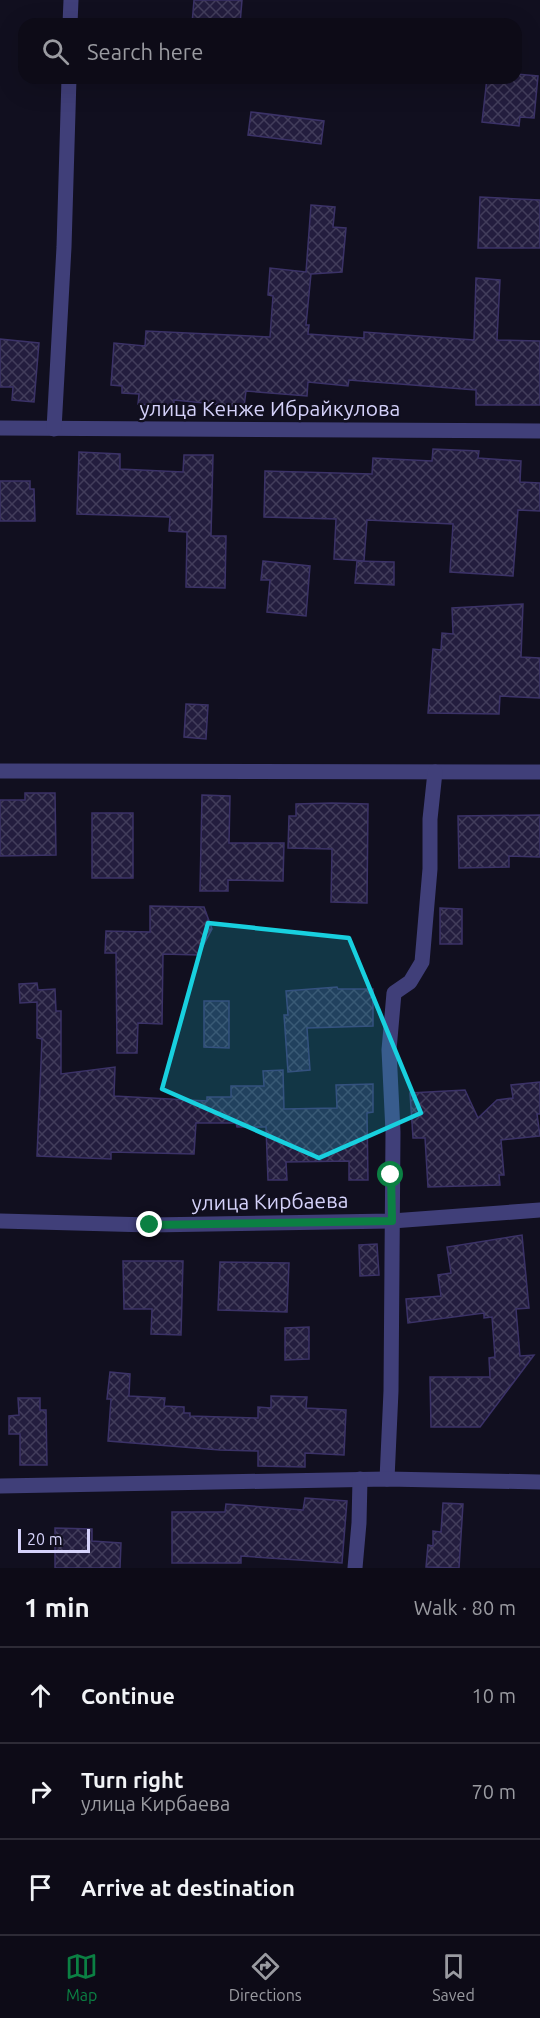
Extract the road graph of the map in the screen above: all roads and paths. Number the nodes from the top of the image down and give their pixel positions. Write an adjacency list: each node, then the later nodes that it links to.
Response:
1 (71, 0): 2 (street)
2 (70, 18)
3 (69, 84): 5 (street)
4 (0, 428): 5 (street, улица Кенже Ибрайкулова)
5 (54, 429): 6 (street, улица Кенже Ибрайкулова)
6 (540, 431)
7 (0, 771): 8 (street)
8 (435, 772): 9 (street); 12 (street)
9 (540, 772)
10 (540, 1210): 12 (street, улица Кирбаева)
11 (0, 1221): 12 (street, улица Кирбаева)
12 (392, 1221): 14 (street)
13 (360, 1479): 14 (street); 16 (street); 17 (street)
14 (387, 1479): 15 (street)
15 (540, 1482)
16 (0, 1486)
17 (355, 1568)

